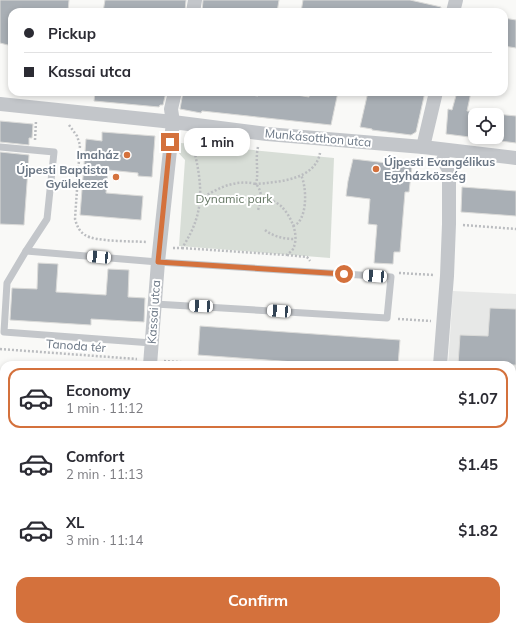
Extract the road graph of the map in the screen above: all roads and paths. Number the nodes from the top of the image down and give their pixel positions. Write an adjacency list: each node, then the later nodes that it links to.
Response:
1 (174, 96): 5 (street, Kassai utca)
2 (435, 96): 10 (street)
3 (0, 104): 5 (street, Munkásotthon utca)
4 (36, 120): 11 (path)
5 (173, 122): 10 (street, Munkásotthon utca); 25 (street, Kassai utca)
6 (68, 123): 25 (path)
7 (192, 141): 18 (path)
8 (0, 147): 11 (lane)
9 (258, 147): 16 (path)
10 (424, 147): 13 (street, Munkásotthon utca)
11 (34, 150): 27 (lane)
12 (320, 153): 15 (path)
13 (516, 158)
14 (443, 160): 20 (street)
15 (301, 175): 16 (path); 21 (path)
16 (256, 184): 17 (path); 18 (path)
17 (261, 196): 19 (path); 21 (path)
18 (200, 199): 26 (path)
19 (258, 210)
20 (449, 224): 22 (path); 31 (street)
21 (293, 226): 24 (path)
22 (516, 229)
23 (265, 230): 24 (path)
24 (295, 239): 26 (path)
25 (159, 246): 26 (path); 28 (street, Kassai utca)
26 (182, 248)
27 (26, 251): 28 (lane); 32 (lane)
28 (158, 262): 29 (street, Kassai utca); 30 (lane)
29 (155, 304): 30 (lane); 32 (street, Kassai utca)
30 (387, 318): 31 (path)
31 (443, 321): 36 (street)
32 (152, 343): 35 (street, Kassai utca)
33 (0, 349): 34 (path, Tanoda tér)
34 (129, 361)
35 (151, 361)
36 (440, 361)

